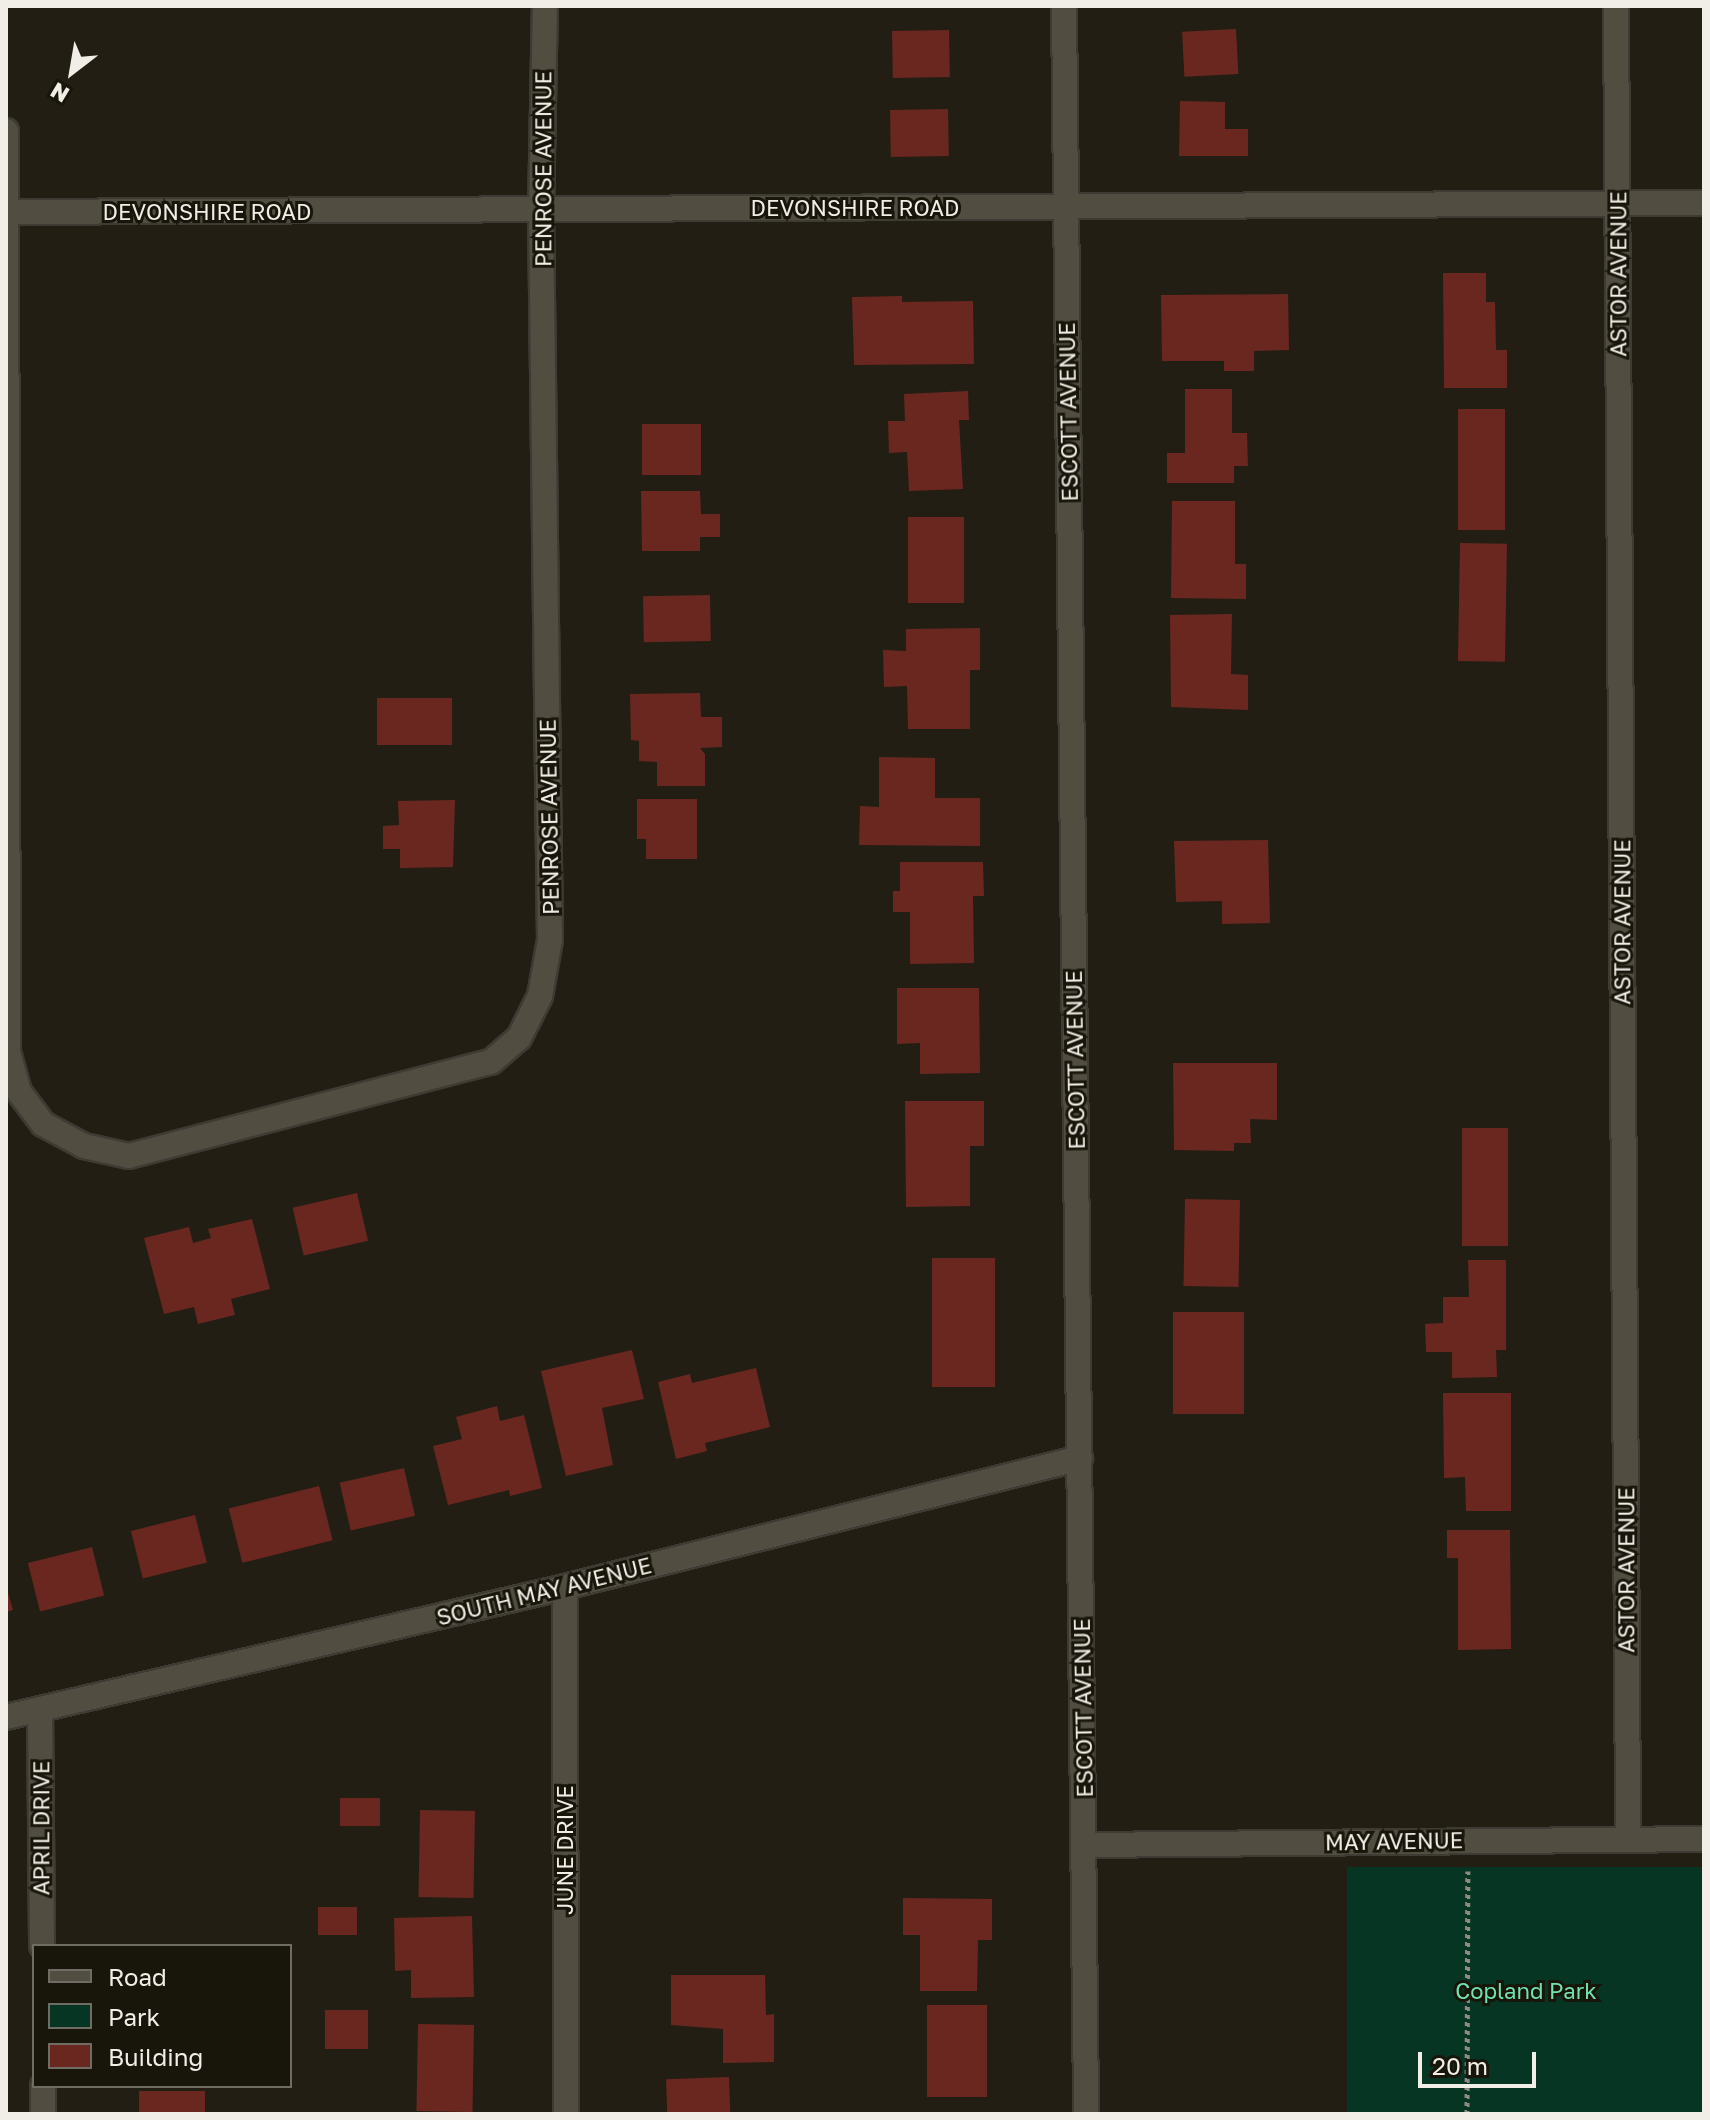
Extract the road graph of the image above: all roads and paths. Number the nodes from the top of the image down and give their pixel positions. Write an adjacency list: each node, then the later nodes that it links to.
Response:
1 (545, 6): 8 (street, PENROSE AVENUE)
2 (1064, 6): 7 (street, ESCOTT AVENUE)
3 (1616, 6): 6 (street, ASTOR AVENUE)
4 (6, 131): 9 (street, PENROSE AVENUE)
5 (1704, 203): 6 (street, DEVONSHIRE ROAD)
6 (1617, 204): 7 (street, DEVONSHIRE ROAD); 15 (street, ASTOR AVENUE)
7 (1065, 206): 8 (street, DEVONSHIRE ROAD); 11 (street, ESCOTT AVENUE)
8 (541, 210): 9 (street, DEVONSHIRE ROAD); 10 (street, PENROSE AVENUE)
9 (7, 212): 10 (street, PENROSE AVENUE)
10 (8, 1052)
11 (1080, 1458): 12 (street, SOUTH MAY AVENUE); 18 (street, ESCOTT AVENUE)
12 (565, 1587): 13 (street, SOUTH MAY AVENUE); 22 (street, JUNE DRIVE)
13 (40, 1709): 14 (street, SOUTH MAY AVENUE); 19 (street, APRIL DRIVE)
14 (6, 1717)
15 (1628, 1839): 16 (street, MAY AVENUE); 17 (street, MAY AVENUE)
16 (1704, 1839)
17 (1468, 1840): 18 (street, MAY AVENUE); 24 (path)
18 (1084, 1845): 23 (street, ESCOTT AVENUE)
19 (42, 1944)
20 (43, 2088): 21 (street)
21 (43, 2114)
22 (566, 2114)
23 (1086, 2114)
24 (1467, 2114)

